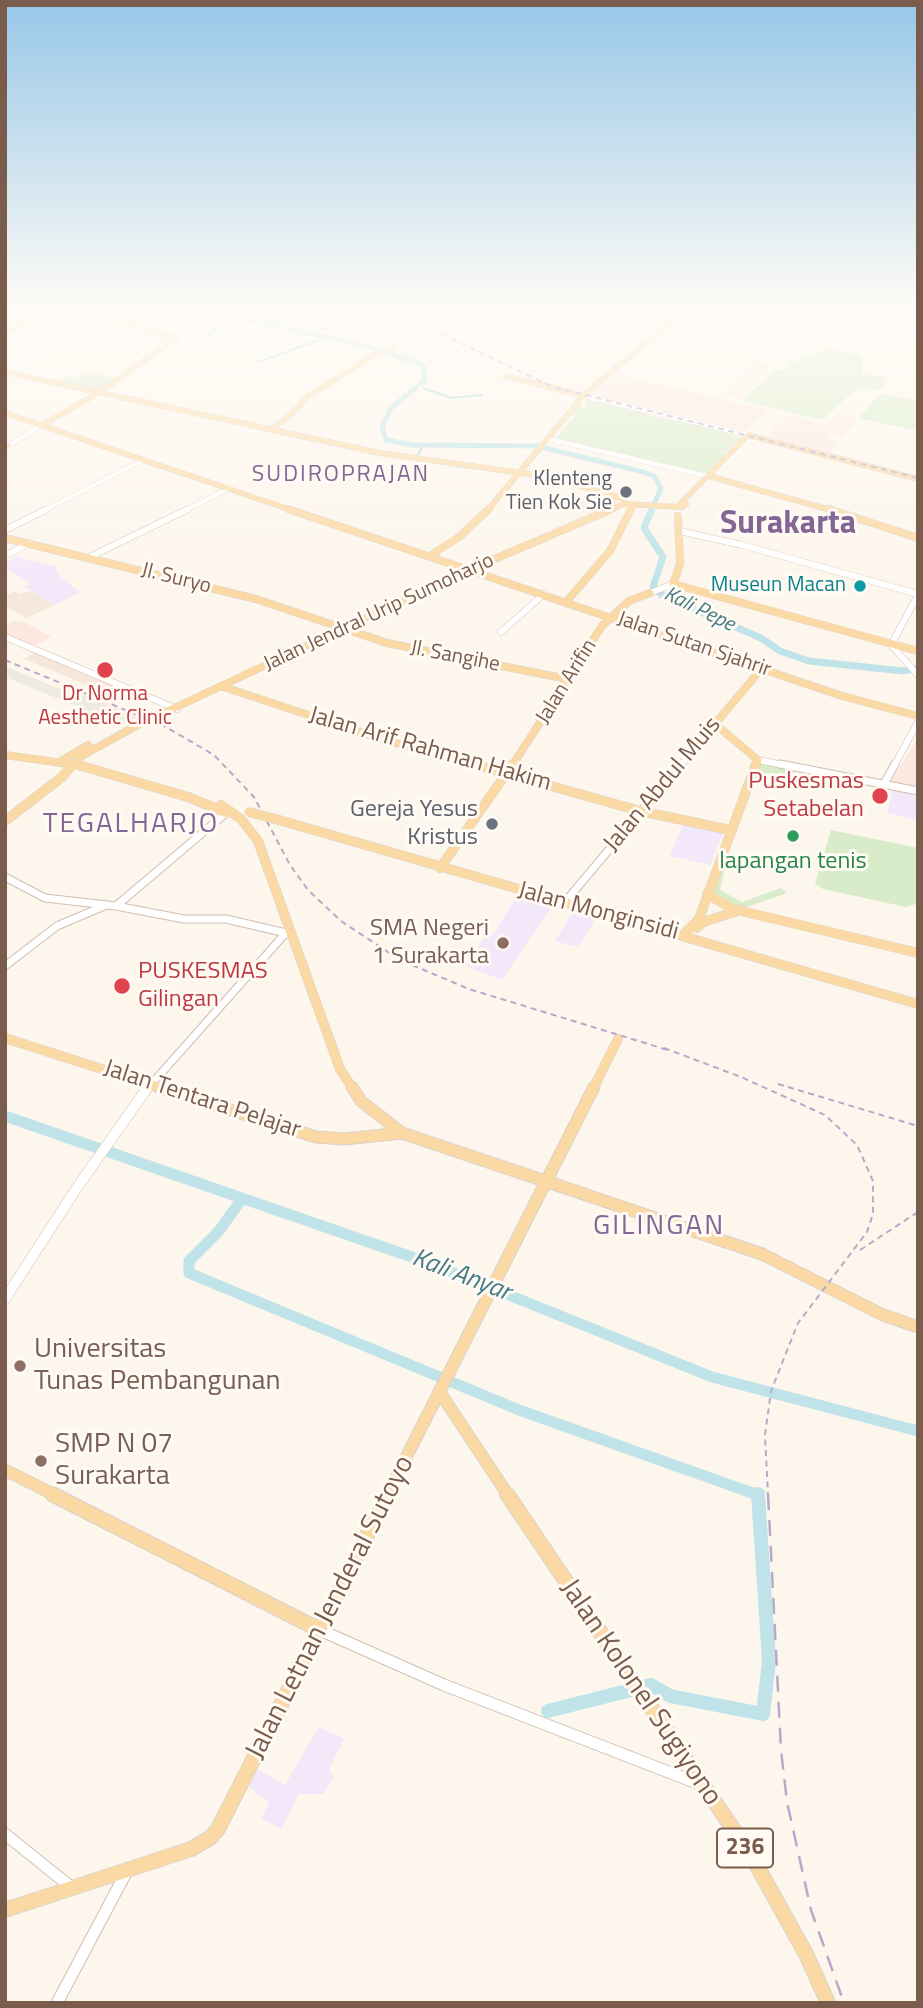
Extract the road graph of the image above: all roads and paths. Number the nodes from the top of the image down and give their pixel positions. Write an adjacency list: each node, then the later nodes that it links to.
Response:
1 (85, 401): 7 (main road)
2 (140, 401): 8 (main road)
3 (304, 401): 8 (main road)
4 (580, 401): 10 (main road)
5 (602, 401): 9 (street)
6 (5, 413): 7 (main road, Jalan Sutan Sjahrir)
7 (41, 426): 11 (street); 12 (main road, Jalan Sutan Sjahrir)
8 (271, 429): 13 (main road)
9 (749, 438): 14 (main road); 15 (main road)
10 (544, 444): 13 (main road); 14 (street)
11 (8, 446)
12 (145, 459): 16 (main road, Jalan Sutan Sjahrir); 21 (street)
13 (522, 472): 17 (main road); 26 (main road)
14 (710, 477): 19 (main road); 24 (main road)
15 (918, 480)
16 (230, 488): 26 (main road, Jalan Sutan Sjahrir); 28 (street)
17 (624, 502): 18 (main road); 29 (main road, Jalan Jendral Urip Sumoharjo)
18 (636, 504): 19 (main road); 34 (main road)
19 (681, 505): 20 (street)
20 (678, 516): 22 (main road)
21 (5, 530)
22 (679, 531): 30 (main road); 33 (street)
23 (5, 538): 25 (main road, Jl. Suryo)
24 (918, 538)
25 (29, 543): 27 (street); 28 (main road, Jl. Suryo)
26 (431, 555): 29 (main road, Jalan Sutan Sjahrir)
27 (5, 556)
28 (90, 557): 36 (main road, Jl. Suryo)
29 (472, 569): 32 (main road, Jalan Sutan Sjahrir); 36 (main road, Jalan Jendral Urip Sumoharjo)
30 (673, 584): 31 (street, Jalan Arifin); 39 (main road)
31 (654, 592): 35 (main road, Jalan Arifin)
32 (544, 594): 34 (main road, Jalan Sutan Sjahrir); 37 (street)
33 (918, 594): 39 (street)
34 (567, 601): 35 (main road, Jalan Sutan Sjahrir)
35 (612, 616): 41 (main road, Jalan Sutan Sjahrir); 43 (main road, Jalan Arifin)
36 (345, 628): 43 (main road, Jl. Sangihe); 44 (main road, Jalan Jendral Urip Sumoharjo)
37 (501, 632)
38 (5, 637): 45 (street)
39 (891, 645): 40 (main road); 42 (street)
40 (918, 650)
41 (762, 668): 46 (main road, Jalan Sutan Sjahrir); 48 (main road, Jalan Abdul Muis)
42 (914, 671)
43 (567, 679): 52 (main road, Jalan Arifin)
44 (221, 686): 45 (main road, Jalan Jendral Urip Sumoharjo); 52 (main road, Jalan Arif Rahman Hakim)
45 (173, 708): 51 (main road, Jalan Jendral Urip Sumoharjo)
46 (918, 716)
47 (918, 722): 53 (street)
48 (715, 724): 50 (main road); 56 (street, Jalan Abdul Muis)
49 (5, 753): 51 (main road)
50 (758, 760): 53 (street); 58 (main road)
51 (69, 761): 55 (main road); 57 (main road, Jalan Jendral Urip Sumoharjo)
52 (507, 771): 56 (main road, Jalan Arif Rahman Hakim); 59 (main road, Jalan Arifin)
53 (884, 784): 54 (street)
54 (918, 791)
55 (221, 809): 59 (main road, Jalan Monginsidi, bridge); 63 (street); 66 (main road)
56 (640, 811): 58 (main road, Jalan Arif Rahman Hakim); 62 (street, Jalan Abdul Muis)
57 (5, 821)
58 (730, 830): 61 (main road)
59 (440, 868): 62 (main road, Jalan Monginsidi)
60 (5, 877): 63 (street)
61 (708, 894): 64 (main road); 65 (main road)
62 (565, 902): 67 (main road, Jalan Monginsidi)
63 (112, 905): 66 (street); 69 (street)
64 (742, 910): 65 (main road); 68 (main road)
65 (701, 920): 67 (main road)
66 (289, 932): 73 (street); 74 (main road)
67 (686, 936): 70 (main road, Jalan Monginsidi)
68 (918, 953)
69 (5, 966)
70 (918, 1004)
71 (5, 1038): 73 (main road, Jalan Tentara Pelajar)
72 (618, 1039): 76 (main road, Jalan Letnan Jenderal Sutoyo)
73 (150, 1084): 74 (main road, Jalan Tentara Pelajar); 78 (street)
74 (402, 1133): 75 (main road)
75 (512, 1171): 76 (main road); 77 (main road)
76 (545, 1182): 77 (main road, Jalan Letnan Jenderal Sutoyo); 79 (main road)
77 (537, 1199): 80 (main road, Jalan Letnan Jenderal Sutoyo)
78 (5, 1299)
79 (918, 1327)
80 (443, 1383): 82 (main road, Jalan Letnan Jenderal Sutoyo); 83 (main road, Jalan Kolonel Sugiyono / 236)
81 (5, 1469): 82 (main road)
82 (320, 1630): 83 (street); 85 (main road, Jalan Letnan Jenderal Sutoyo)
83 (702, 1785): 89 (main road, Jalan Kolonel Sugiyono / 236)
84 (5, 1834): 86 (street)
85 (128, 1869): 86 (main road, Jalan Letnan Jenderal Sutoyo); 88 (street)
86 (71, 1887): 87 (main road, Jalan Letnan Jenderal Sutoyo)
87 (5, 1910)
88 (57, 2003)
89 (828, 2003)

